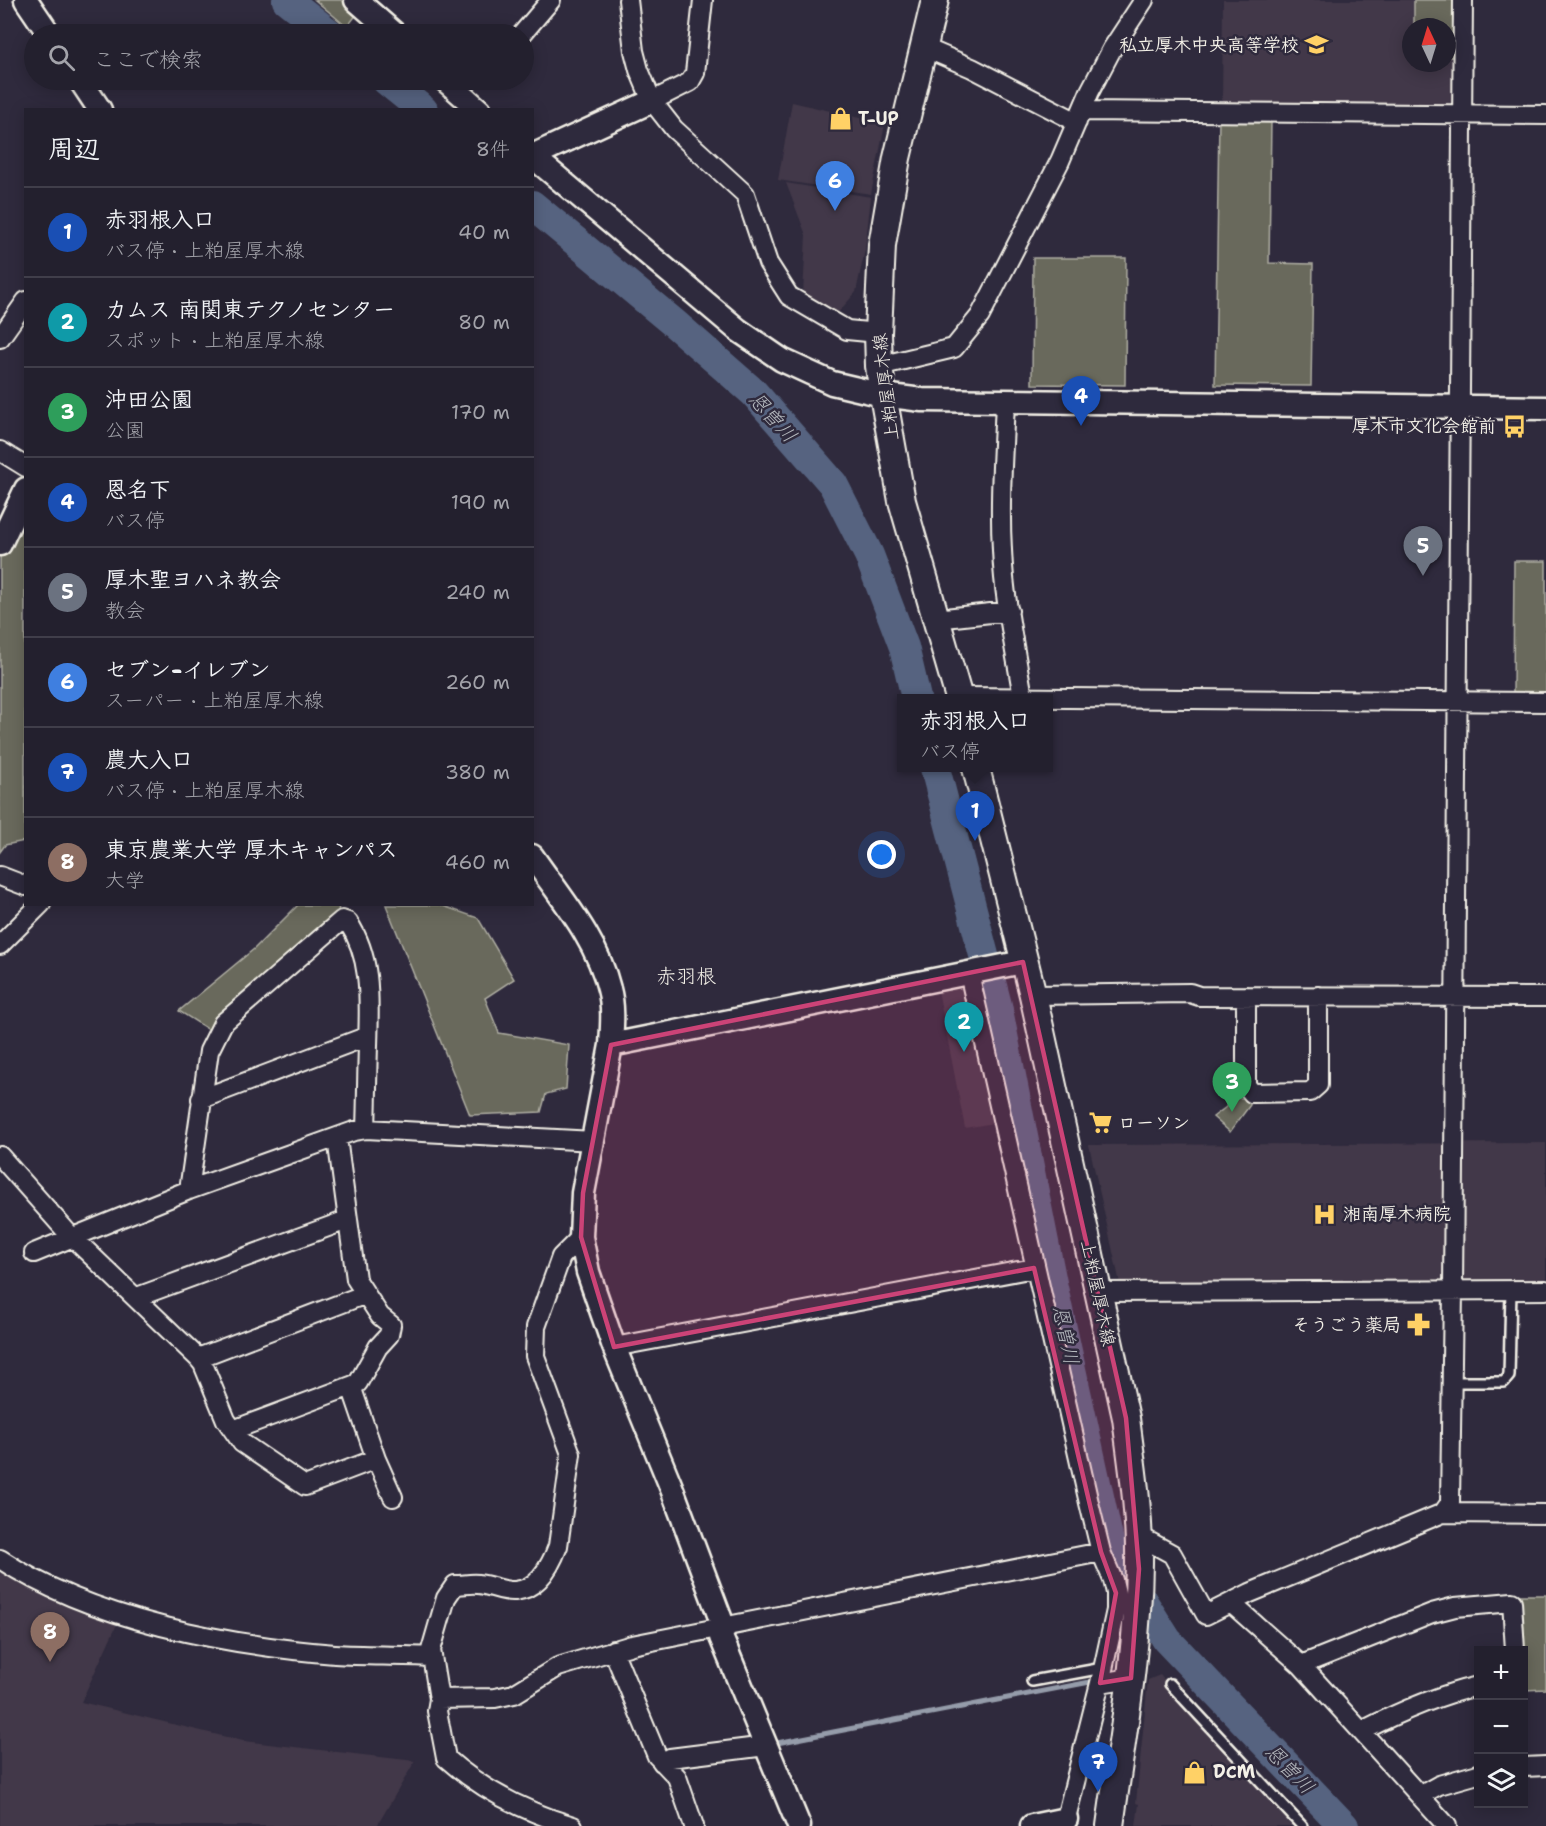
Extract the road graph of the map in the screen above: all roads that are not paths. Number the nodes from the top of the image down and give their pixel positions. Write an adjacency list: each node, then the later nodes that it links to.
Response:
1 (26, 0): 9 (street)
2 (356, 0): 10 (street)
3 (551, 0): 11 (street)
4 (628, 0): 15 (street)
5 (703, 0): 15 (street)
6 (934, 0): 12 (main road, 上粕屋厚木線)
7 (1144, 0): 20 (street)
8 (1463, 0): 18 (street)
9 (42, 24)
10 (383, 24)
11 (531, 24)
12 (923, 47): 20 (street); 25 (main road, 上粕屋厚木線)
13 (87, 90): 16 (street)
14 (456, 90): 17 (street)
15 (652, 102): 21 (street); 25 (street)
16 (99, 108)
17 (477, 108)
18 (1463, 114): 19 (street); 20 (street); 30 (street)
19 (1546, 115)
20 (1080, 116): 27 (street)
21 (534, 156)
22 (534, 157): 28 (street)
23 (24, 308): 24 (street)
24 (20, 323): 26 (street)
25 (878, 333): 27 (main road, 上粕屋厚木線)
26 (0, 338)
27 (879, 366): 28 (main road, 上粕屋厚木線)
28 (883, 395): 29 (street); 37 (main road, 上粕屋厚木線)
29 (1005, 402): 30 (street); 36 (street)
30 (1459, 407): 31 (street); 41 (street)
31 (1546, 408)
32 (0, 451): 33 (street)
33 (24, 466)
34 (24, 493): 35 (street)
35 (0, 544)
36 (1009, 611): 37 (street); 39 (street)
37 (936, 619): 38 (main road, 上粕屋厚木線)
38 (958, 694)
39 (1023, 694)
40 (1053, 697): 41 (street)
41 (1457, 700): 42 (street); 55 (street)
42 (1546, 702)
43 (977, 772): 50 (main road, 上粕屋厚木線)
44 (534, 859): 58 (street)
45 (0, 876): 46 (street)
46 (24, 885)
47 (39, 906): 49 (street)
48 (346, 913): 57 (street); 59 (street)
49 (0, 945)
50 (1014, 965): 51 (street); 52 (main road, 上粕屋厚木線)
51 (971, 973): 58 (street); 69 (street)
52 (1033, 995): 53 (street); 73 (main road, 上粕屋厚木線)
53 (1246, 996): 54 (street); 54 (street)
54 (1318, 996): 55 (street)
55 (1455, 996): 56 (street); 70 (street)
56 (1546, 997)
57 (368, 1036): 59 (street); 60 (street)
58 (611, 1045): 62 (street)
59 (201, 1099): 64 (street)
60 (366, 1129): 61 (street); 62 (street)
61 (337, 1138): 64 (street); 65 (street)
62 (594, 1141): 66 (street)
63 (0, 1156): 67 (street)
64 (189, 1190): 67 (street)
65 (347, 1220): 74 (street); 75 (street)
66 (581, 1237): 76 (street); 92 (street)
67 (75, 1238): 68 (street); 75 (street)
68 (34, 1253)
69 (1034, 1268): 76 (street); 86 (street)
70 (1453, 1290): 71 (street); 73 (street); 78 (street)
71 (1511, 1290): 72 (street); 78 (lane)
72 (1546, 1290)
73 (1098, 1292): 85 (main road, 上粕屋厚木線)
74 (366, 1294): 77 (street); 79 (street)
75 (137, 1298): 77 (street)
76 (614, 1347): 89 (street)
77 (198, 1358): 80 (street)
78 (1451, 1382): 83 (street)
79 (351, 1386): 80 (street); 81 (street)
80 (233, 1430): 81 (street)
81 (376, 1459): 82 (street)
82 (393, 1497)
83 (1443, 1513): 84 (street); 88 (street)
84 (1546, 1514)
85 (1139, 1536): 88 (street); 95 (main road, 上粕屋厚木線)
86 (1101, 1552): 89 (street); 94 (street)
87 (0, 1559): 92 (street)
88 (1231, 1603): 93 (street)
89 (724, 1628): 91 (street); 101 (street)
90 (1515, 1646): 93 (street)
91 (613, 1650): 99 (street); 102 (street)
92 (431, 1657): 99 (street)
93 (1301, 1665): 100 (street)
94 (1101, 1676): 95 (street); 96 (lane); 107 (street)
95 (1131, 1678): 112 (main road, 上粕屋厚木線)
96 (1032, 1681)
97 (1170, 1684): 113 (lane)
98 (1474, 1687): 100 (street)
99 (439, 1700): 108 (street)
100 (1362, 1731): 106 (street)
101 (766, 1746): 102 (street); 110 (street)
102 (663, 1762): 109 (street)
103 (1546, 1766): 104 (street)
104 (1528, 1767)
105 (1474, 1775): 106 (street)
106 (1421, 1796): 114 (street)
107 (1065, 1823): 111 (street)
108 (573, 1826)
109 (694, 1826)
110 (799, 1826)
111 (1032, 1826)
112 (1110, 1826)
113 (1302, 1826)
114 (1447, 1826)

